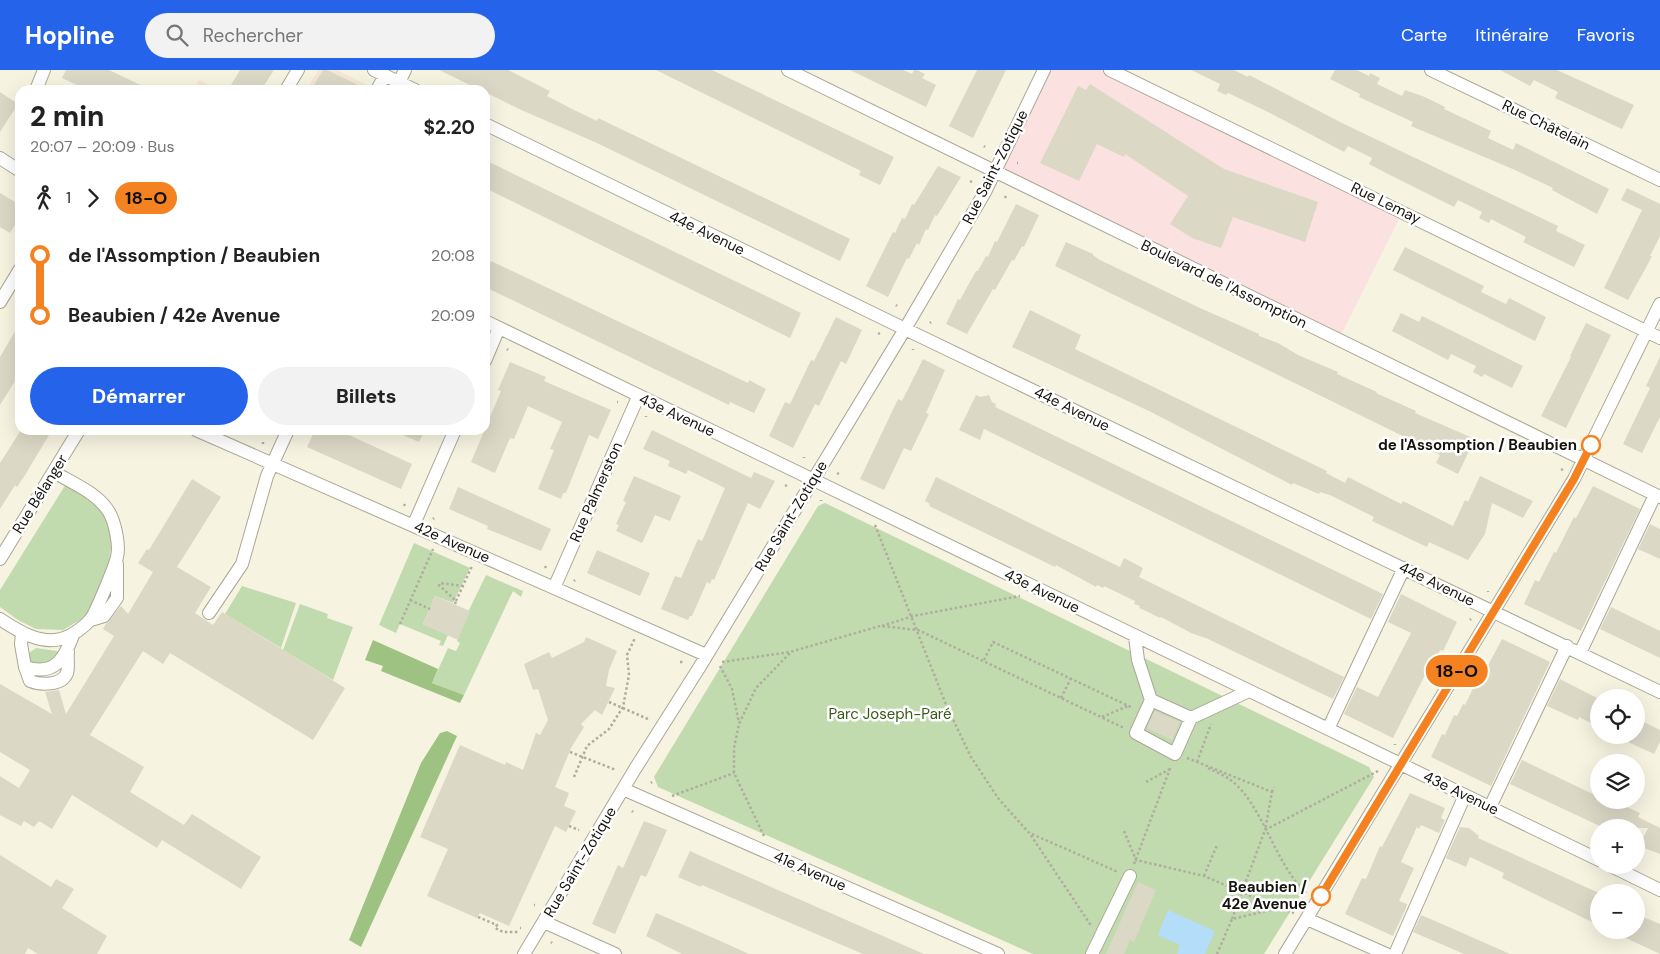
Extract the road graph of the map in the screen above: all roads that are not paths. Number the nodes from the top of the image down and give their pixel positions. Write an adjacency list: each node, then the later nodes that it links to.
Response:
1 (44, 70): 10 (street)
2 (298, 70): 11 (street)
3 (405, 70): 9 (street)
4 (788, 70): 16 (street, Boulevard de l'Assomption)
5 (1044, 70): 16 (street, Rue Saint-Zotique)
6 (1110, 70): 24 (street, Rue Lemay)
7 (1431, 70): 17 (street, Rue Châtelain)
8 (379, 73): 9 (street)
9 (399, 82): 12 (street)
10 (38, 85)
11 (289, 85)
12 (405, 85)
13 (490, 126): 23 (street, 44e Avenue)
14 (0, 158): 15 (street)
15 (15, 168)
16 (995, 171): 23 (street, Rue Saint-Zotique); 32 (street, Boulevard de l'Assomption)
17 (1660, 180)
18 (15, 277): 19 (street)
19 (0, 302)
20 (1660, 304): 24 (street)
21 (490, 324): 22 (street, 43e Avenue)
22 (499, 328): 26 (street); 27 (street, 43e Avenue)
23 (905, 329): 35 (street, Rue Saint-Zotique); 39 (street, 44e Avenue)
24 (1646, 331): 25 (street, Rue Lemay); 32 (street)
25 (1660, 338)
26 (490, 349)
27 (638, 397): 35 (street, 43e Avenue); 40 (street, Rue Palmerston)
28 (76, 435): 34 (street, Rue Bélanger)
29 (208, 435): 33 (street, 42e Avenue)
30 (286, 435): 33 (street)
31 (453, 435): 37 (street)
32 (1584, 460): 36 (street, Boulevard de l'Assomption); 41 (street)
33 (273, 463): 37 (street, 42e Avenue); 42 (street)
34 (54, 472): 38 (street, Rue Bélanger); 44 (street)
35 (813, 480): 46 (street, 43e Avenue); 49 (street, Rue Saint-Zotique)
36 (1657, 496): 48 (street)
37 (414, 524): 40 (street, 42e Avenue)
38 (0, 559)
39 (1404, 568): 41 (street, 44e Avenue); 54 (street)
40 (554, 588): 49 (street, 42e Avenue)
41 (1493, 611): 47 (street, 44e Avenue); 55 (street)
42 (208, 614)
43 (0, 619): 45 (street)
44 (74, 632): 45 (street); 45 (street)
45 (22, 633)
46 (1136, 637): 50 (street, 43e Avenue); 52 (street)
47 (1567, 646): 48 (street, 44e Avenue); 58 (street)
48 (1580, 653): 51 (street, 44e Avenue)
49 (706, 655): 56 (street, Rue Saint-Zotique)
50 (1249, 691): 53 (street); 54 (street, 43e Avenue)
51 (1660, 692)
52 (1151, 700): 53 (street); 53 (street)
53 (1191, 718)
54 (1328, 729): 55 (street, 43e Avenue)
55 (1401, 763): 57 (street, 43e Avenue); 63 (street)
56 (623, 789): 64 (street, Rue Saint-Zotique); 68 (street, 41e Avenue)
57 (1465, 795): 58 (street, 43e Avenue); 72 (street)
58 (1490, 807): 59 (street, 43e Avenue)
59 (1590, 856)
60 (1627, 874): 62 (street)
61 (1130, 876): 69 (street)
62 (1660, 890)
63 (1307, 920): 65 (street); 70 (street)
64 (544, 922): 66 (street, Rue Saint-Zotique); 67 (street)
65 (1361, 949): 71 (street)
66 (524, 954)
67 (615, 954)
68 (998, 954)
69 (1092, 954)
70 (1285, 954)
71 (1386, 954)
72 (1395, 954)

